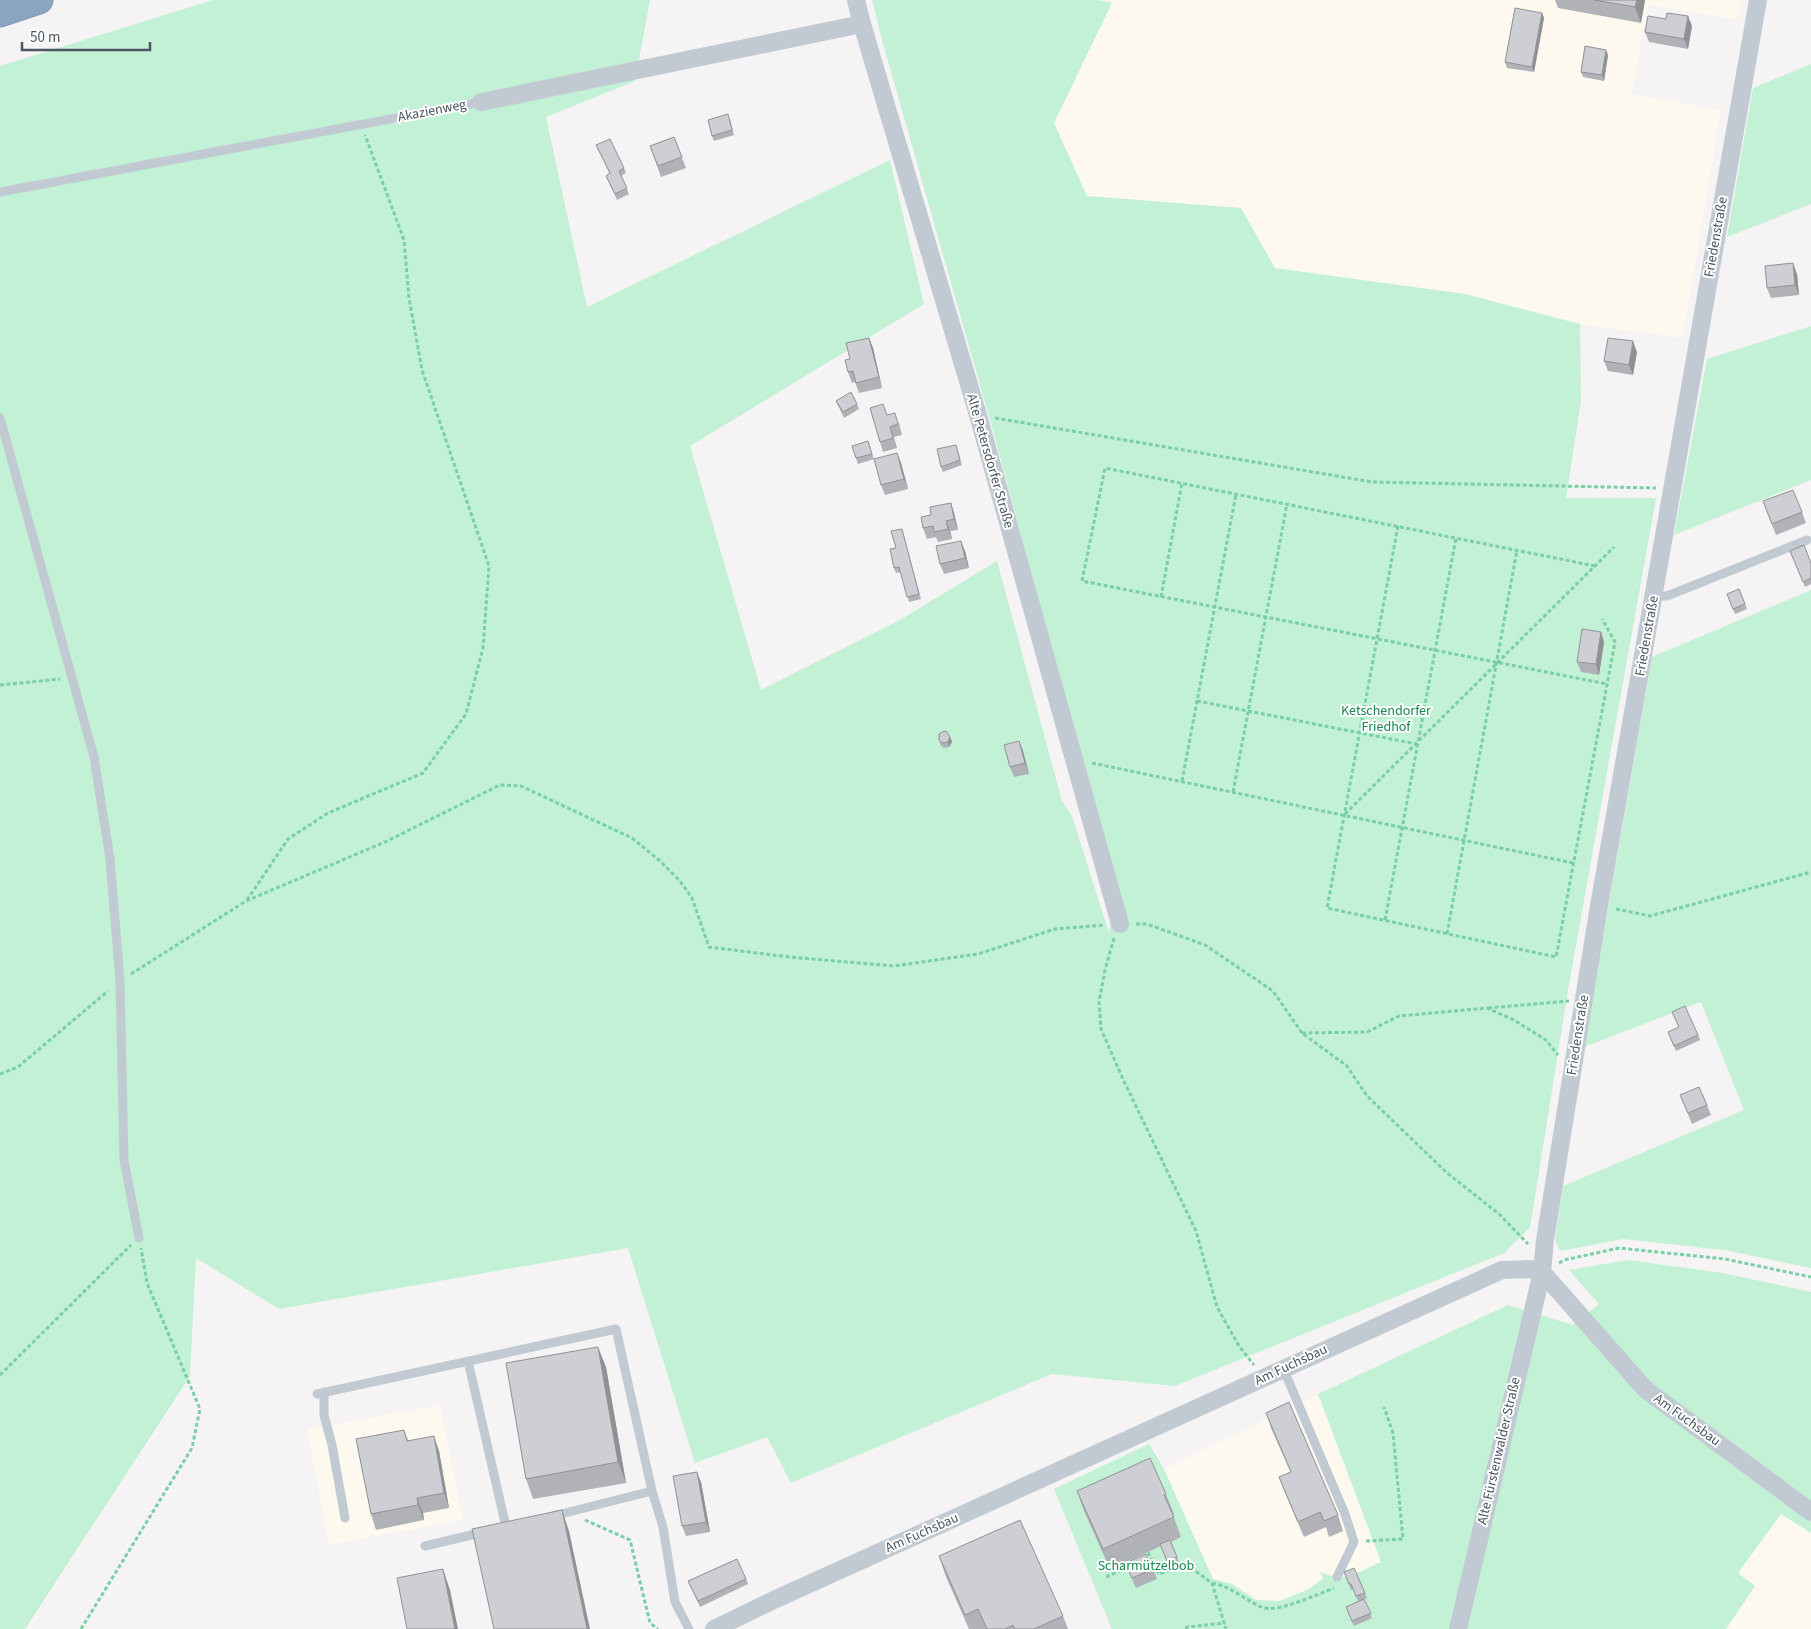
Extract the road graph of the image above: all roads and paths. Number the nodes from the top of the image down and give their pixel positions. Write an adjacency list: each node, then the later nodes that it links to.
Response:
1 (39, 0): 4 (highway)
2 (856, 0): 5 (street, Alte Petersdorfer Straße)
3 (1758, 0): 12 (street, Friedenstraße)
4 (0, 13)
5 (862, 24): 6 (street, Akazienweg); 9 (street, Alte Petersdorfer Straße)
6 (481, 102): 7 (lane, Akazienweg)
7 (360, 124): 8 (lane, Akazienweg); 44 (path)
8 (0, 192)
9 (978, 415): 12 (path); 36 (street, Alte Petersdorfer Straße)
10 (0, 418): 49 (lane)
11 (1182, 483): 13 (path); 22 (path); 22 (path)
12 (1672, 489): 21 (street, Friedenstraße)
13 (1236, 494): 14 (path); 23 (path)
14 (1287, 504): 15 (path); 24 (path)
15 (1398, 526): 16 (path); 26 (path)
16 (1456, 538): 19 (path); 27 (path)
17 (1807, 540): 21 (lane)
18 (1614, 547): 20 (path)
19 (1517, 550): 20 (path); 28 (path)
20 (1596, 566): 28 (path)
21 (1654, 596): 45 (street, Friedenstraße)
22 (1161, 597): 23 (path)
23 (1215, 607): 24 (path); 32 (path)
24 (1266, 617): 26 (path); 33 (path)
25 (1602, 619): 30 (path)
26 (1377, 639): 27 (path); 34 (path)
27 (1435, 650): 28 (path); 35 (path)
28 (1497, 663): 30 (path); 35 (path); 41 (path)
29 (61, 679): 31 (path)
30 (1607, 684): 42 (path)
31 (0, 685)
32 (1197, 701): 33 (path); 37 (path)
33 (1248, 711): 34 (path); 38 (path)
34 (1359, 732): 35 (path); 39 (path)
35 (1417, 744): 39 (path); 40 (path)
36 (1073, 758): 37 (path); 47 (street, Alte Petersdorfer Straße)
37 (1182, 781): 38 (path)
38 (1234, 792): 39 (path)
39 (1344, 815): 40 (path); 46 (path)
40 (1402, 828): 41 (path); 46 (path)
41 (1464, 840): 42 (path); 48 (path)
42 (1574, 863): 48 (path)
43 (1811, 872): 45 (path)
44 (246, 901): 47 (path); 49 (path)
45 (1599, 906): 50 (street, Friedenstraße)
46 (1384, 920): 48 (path)
47 (1120, 924): 52 (path); 61 (path)
48 (1447, 934)
49 (120, 981): 54 (path); 55 (lane)
50 (1584, 1000): 51 (path); 53 (street, Friedenstraße)
51 (1487, 1008): 52 (path); 53 (path)
52 (1302, 1033): 56 (path)
53 (1572, 1071): 56 (street, Friedenstraße)
54 (0, 1074)
55 (139, 1238): 60 (path); 79 (path)
56 (1542, 1272): 57 (path); 59 (street, Am Fuchsbau); 64 (street, Am Fuchsbau); 85 (street, Alte Fürstenwalder Straße)
57 (1811, 1277)
58 (468, 1361): 63 (lane); 66 (lane); 69 (lane)
59 (1283, 1368): 61 (street, Am Fuchsbau); 68 (lane)
60 (0, 1375)
61 (1264, 1378): 77 (street, Am Fuchsbau)
62 (1384, 1407): 68 (path)
63 (652, 1491): 65 (lane); 81 (lane)
64 (1811, 1512)
65 (567, 1513): 67 (lane); 80 (path)
66 (345, 1518)
67 (541, 1519)
68 (1354, 1542): 75 (lane)
69 (425, 1546)
70 (1148, 1552): 71 (path)
71 (1150, 1556): 72 (path); 76 (path)
72 (1142, 1561)
73 (1133, 1565): 74 (path)
74 (1106, 1577)
75 (1337, 1577): 76 (path)
76 (1212, 1583): 78 (path)
77 (733, 1624): 82 (street, Am Fuchsbau)
78 (1225, 1624): 83 (path); 84 (path)
79 (81, 1629)
80 (658, 1629)
81 (688, 1629)
82 (714, 1629)
83 (1186, 1629)
84 (1226, 1629)
85 (1458, 1629)

